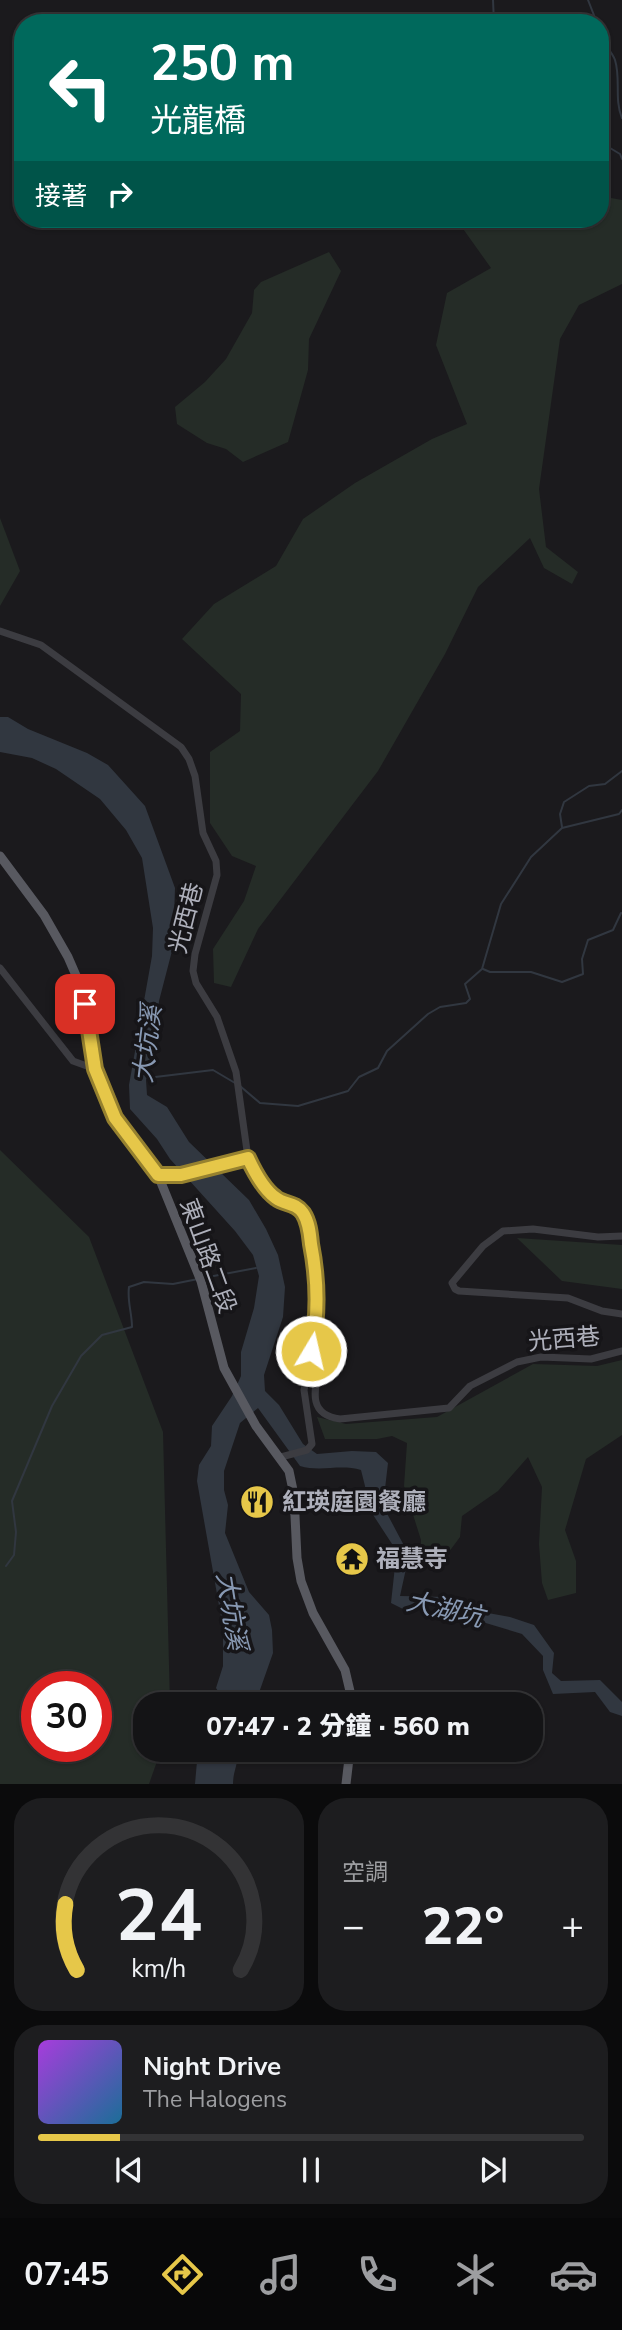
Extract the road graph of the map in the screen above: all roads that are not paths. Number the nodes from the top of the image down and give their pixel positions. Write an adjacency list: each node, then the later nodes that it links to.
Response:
1 (0, 631): 5 (street, 光西巷)
2 (0, 856): 4 (main road, 東山路二段)
3 (0, 968): 4 (street)
4 (95, 1069): 6 (main road, 東山路二段)
5 (248, 1158): 6 (street); 9 (street, 光西巷)
6 (158, 1175): 11 (main road, 東山路二段)
7 (622, 1236): 8 (street, 光西巷)
8 (622, 1314)
9 (317, 1326): 10 (street, 光西巷); 11 (street, 光西巷)
10 (622, 1351)
11 (281, 1457): 12 (main road)
12 (350, 1692)
13 (349, 1762): 14 (main road)
14 (346, 1784)

